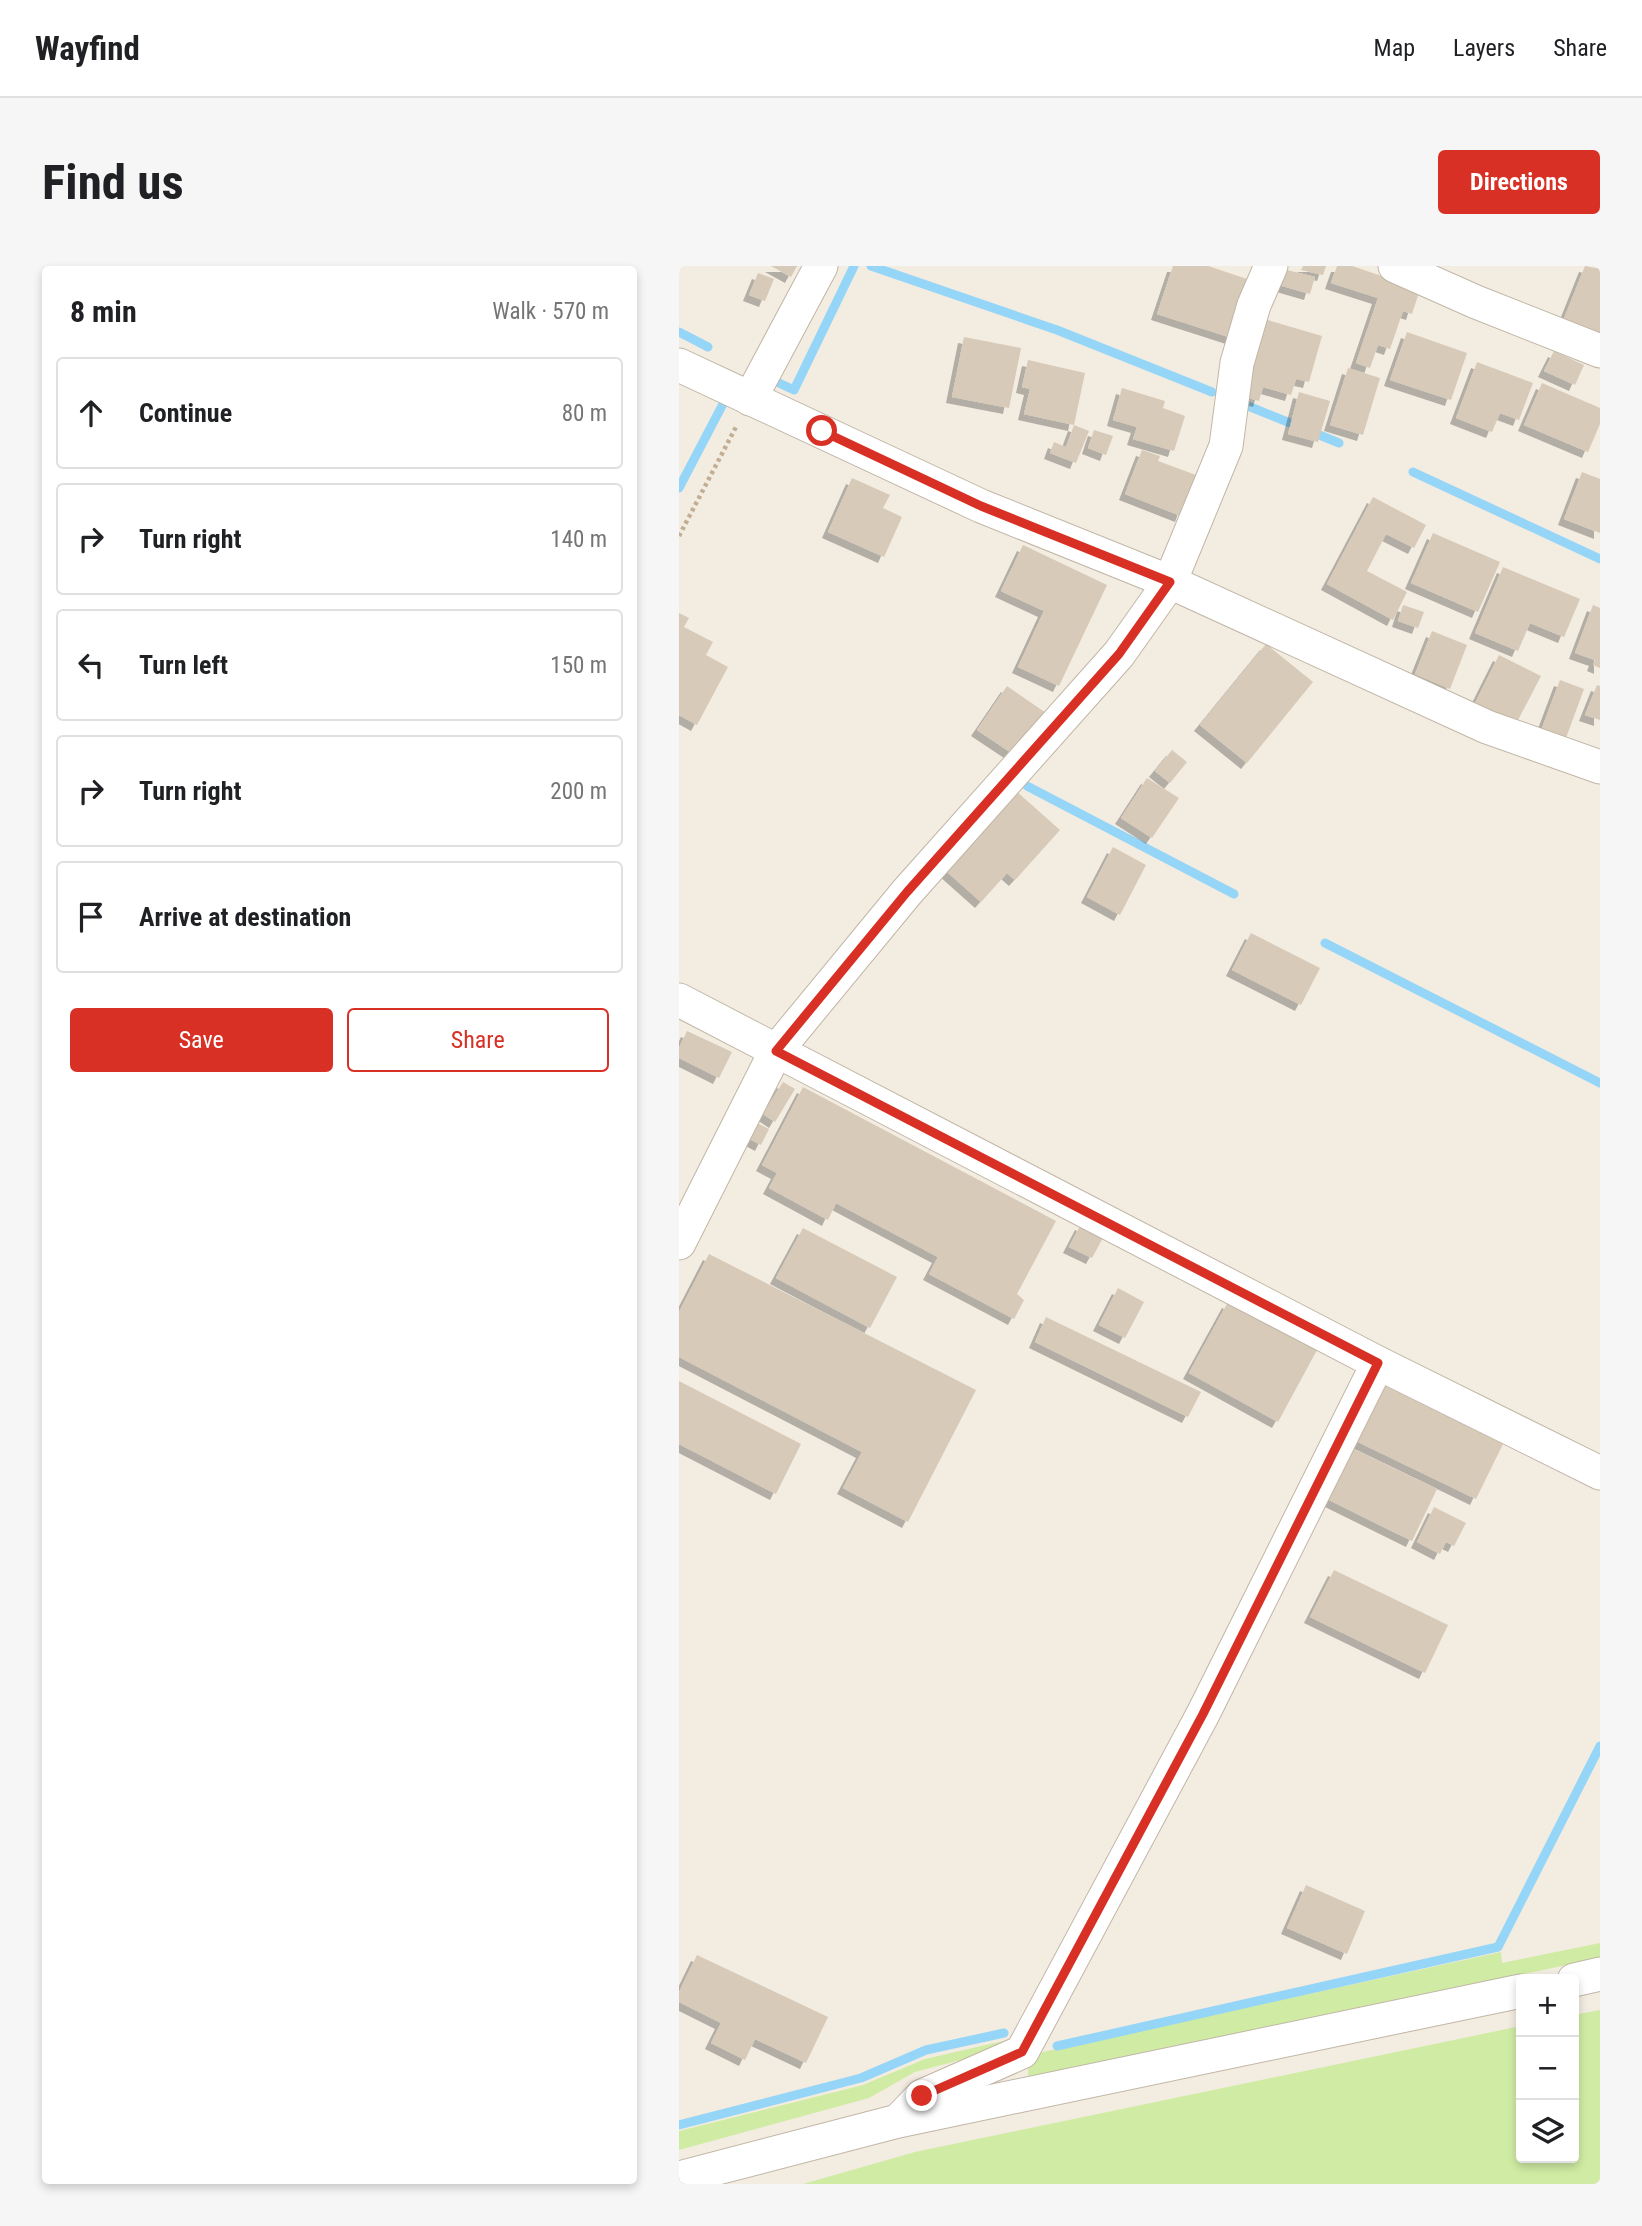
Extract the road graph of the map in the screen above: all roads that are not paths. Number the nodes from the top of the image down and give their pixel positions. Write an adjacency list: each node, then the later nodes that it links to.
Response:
1 (821, 266): 6 (street)
2 (1272, 266): 7 (street)
3 (1395, 266): 4 (street)
4 (1600, 351)
5 (679, 365): 6 (street)
6 (750, 400): 7 (street)
7 (1170, 582): 8 (street); 10 (street)
8 (1600, 767)
9 (679, 1000): 10 (street)
10 (776, 1051): 11 (street); 12 (street)
11 (679, 1243)
12 (1378, 1363): 13 (street); 17 (street)
13 (1600, 1473)
14 (1600, 1974): 15 (street)
15 (1579, 1979)
16 (1516, 1992): 17 (street)
17 (898, 2122): 18 (street)
18 (679, 2178)

